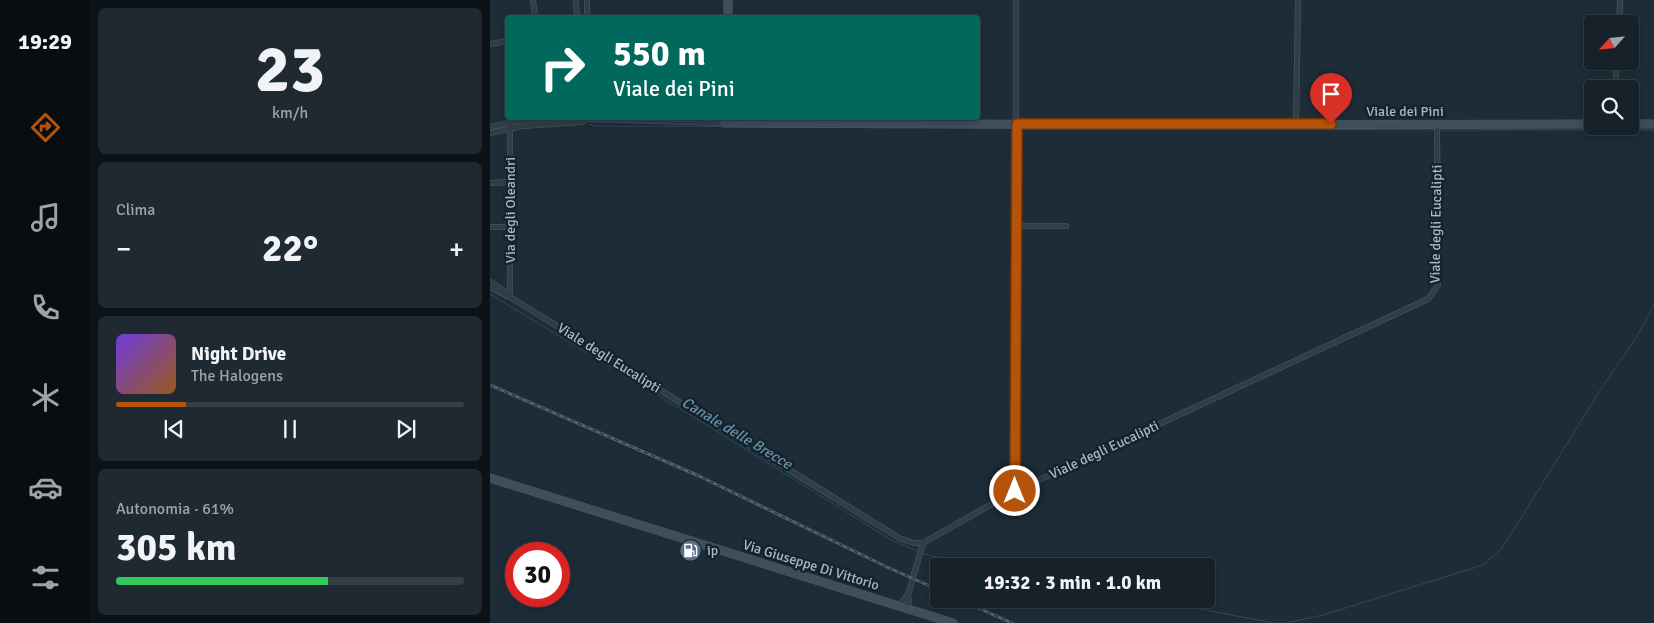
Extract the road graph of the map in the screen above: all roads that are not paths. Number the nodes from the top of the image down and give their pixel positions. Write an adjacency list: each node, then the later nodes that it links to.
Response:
1 (533, 0): 8 (street)
2 (576, 0): 9 (street)
3 (587, 0): 10 (street)
4 (728, 0): 11 (street)
5 (1016, 0): 19 (street)
6 (1298, 0): 20 (street)
7 (1620, 0): 12 (street)
8 (535, 15)
9 (577, 15)
10 (587, 15)
11 (728, 15)
12 (1619, 15)
13 (505, 42): 14 (street)
14 (490, 44)
15 (544, 120): 18 (street, Viale dei Pini)
16 (584, 120): 18 (street, Viale dei Pini)
17 (724, 120): 19 (street, Viale dei Pini)
18 (518, 122): 25 (street, Viale dei Pini)
19 (1017, 124): 20 (street, Viale dei Pini); 30 (street)
20 (1296, 124): 24 (street, Viale dei Pini)
21 (1584, 124): 24 (street, Viale dei Pini)
22 (1639, 124): 23 (street)
23 (1654, 124)
24 (1437, 125): 38 (street, Viale degli Eucalipti)
25 (510, 126): 26 (street, Viale dei Pini); 27 (street, Viale dei Pini); 28 (street, Via degli Oleandri)
26 (490, 127)
27 (490, 133)
28 (510, 182): 29 (street); 33 (street, Via degli Oleandri)
29 (490, 183)
30 (1016, 226): 31 (street); 38 (street)
31 (1066, 226)
32 (490, 227): 33 (street)
33 (510, 227): 36 (street, Via degli Oleandri)
34 (490, 282): 36 (street, Viale degli Eucalipti)
35 (490, 287): 36 (street, Viale degli Eucalipti)
36 (510, 297): 39 (street, Viale degli Eucalipti)
37 (490, 478): 41 (street, Via Giuseppe Di Vittorio)
38 (1015, 491): 39 (street, Viale degli Eucalipti)
39 (923, 545): 40 (street)
40 (909, 598): 41 (street); 42 (street)
41 (902, 607): 42 (street, Via Giuseppe Di Vittorio)
42 (931, 616): 43 (street, Via Giuseppe Di Vittorio)
43 (953, 623)

